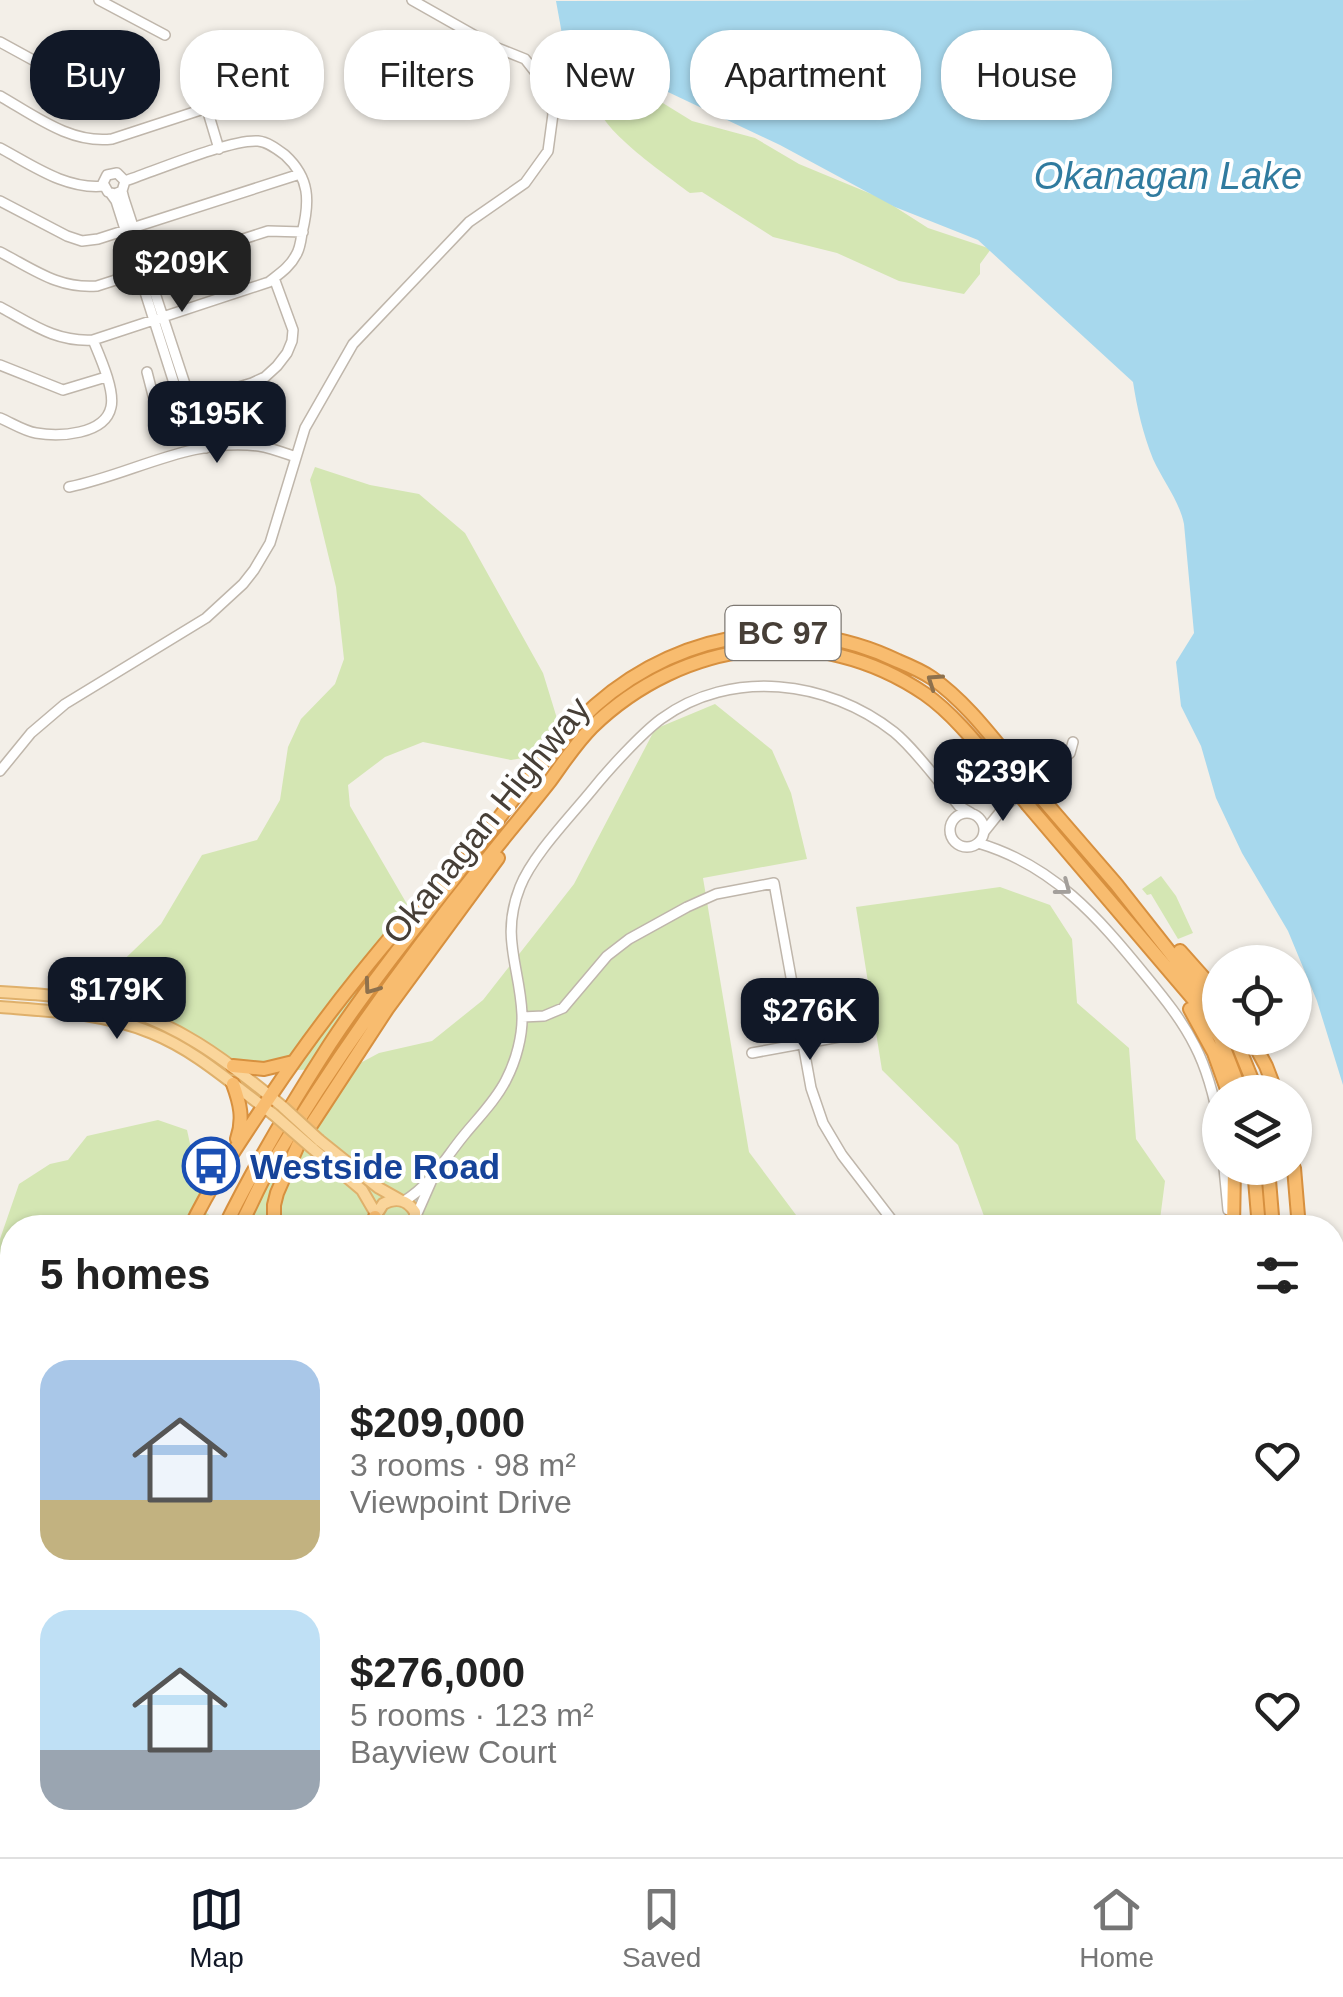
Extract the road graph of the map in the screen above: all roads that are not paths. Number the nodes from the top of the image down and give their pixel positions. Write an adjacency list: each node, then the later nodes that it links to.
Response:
1 (99, 0): 3 (street)
2 (412, 0): 28 (street)
3 (165, 35)
4 (0, 42): 5 (street)
5 (30, 59)
6 (0, 96): 7 (street)
7 (180, 118)
8 (210, 120): 10 (street)
9 (0, 148): 12 (street)
10 (219, 149): 11 (street); 12 (street)
11 (300, 174): 14 (street); 15 (street)
12 (116, 188): 14 (street)
13 (0, 201): 14 (street)
14 (129, 229): 17 (street)
15 (302, 232): 17 (street); 18 (street)
16 (0, 252): 17 (street)
17 (143, 271): 20 (street)
18 (274, 278): 20 (street); 25 (street)
19 (0, 307): 21 (street)
20 (158, 318): 21 (street); 25 (street)
21 (93, 340): 24 (street)
22 (0, 365): 24 (street)
23 (147, 372): 25 (street)
24 (106, 377): 26 (street)
25 (187, 407): 27 (street)
26 (0, 418)
27 (200, 448): 28 (street); 29 (street)
28 (296, 457): 32 (street)
29 (69, 487)
30 (1074, 742): 36 (street)
31 (537, 770): 34 (highway, Okanagan Highway / BC 97, one-way to 31); 50 (highway); 67 (highway, Okanagan Highway / BC 97, one-way to 67)
32 (0, 771)
33 (550, 780): 34 (highway, Okanagan Highway / BC 97); 68 (highway, Okanagan Highway / BC 97); 69 (highway)
34 (1019, 782): 41 (highway, Okanagan Highway / BC 97, bridge)
35 (940, 784): 37 (street); 38 (street); 46 (street)
36 (1004, 807): 37 (street); 39 (street)
37 (974, 814): 38 (street); 39 (street)
38 (952, 819): 40 (street)
39 (984, 832): 40 (street)
40 (978, 843): 52 (street, one-way to 52)
41 (1109, 887): 42 (highway); 44 (highway, Okanagan Highway / BC 97); 53 (highway); 54 (highway, Okanagan Highway / BC 97)
42 (1202, 976)
43 (0, 992): 51 (main road)
44 (1202, 995)
45 (0, 1007): 55 (main road)
46 (522, 1017): 48 (street); 59 (street)
47 (860, 1034): 48 (street)
48 (803, 1044): 49 (street); 74 (street)
49 (752, 1053)
50 (293, 1062): 51 (highway); 56 (highway)
51 (233, 1066): 56 (main road)
52 (1207, 1075)
53 (1222, 1075)
54 (1235, 1075)
55 (233, 1084): 56 (main road); 58 (highway)
56 (272, 1106): 57 (main road, bridge); 58 (highway)
57 (315, 1144): 65 (main road); 70 (main road)
58 (233, 1150): 66 (highway)
59 (434, 1175): 65 (street); 73 (street)
60 (1226, 1185): 75 (street)
61 (1233, 1185): 76 (highway)
62 (1255, 1185): 77 (highway)
63 (1269, 1185): 78 (highway)
64 (1295, 1185): 79 (highway)
65 (403, 1201): 71 (main road); 72 (main road)
66 (197, 1215)
67 (231, 1215)
68 (245, 1215)
69 (274, 1215)
70 (371, 1215)
71 (378, 1215)
72 (413, 1215)
73 (418, 1215)
74 (888, 1215)
75 (1229, 1215)
76 (1232, 1215)
77 (1258, 1215)
78 (1272, 1215)
79 (1298, 1215)

